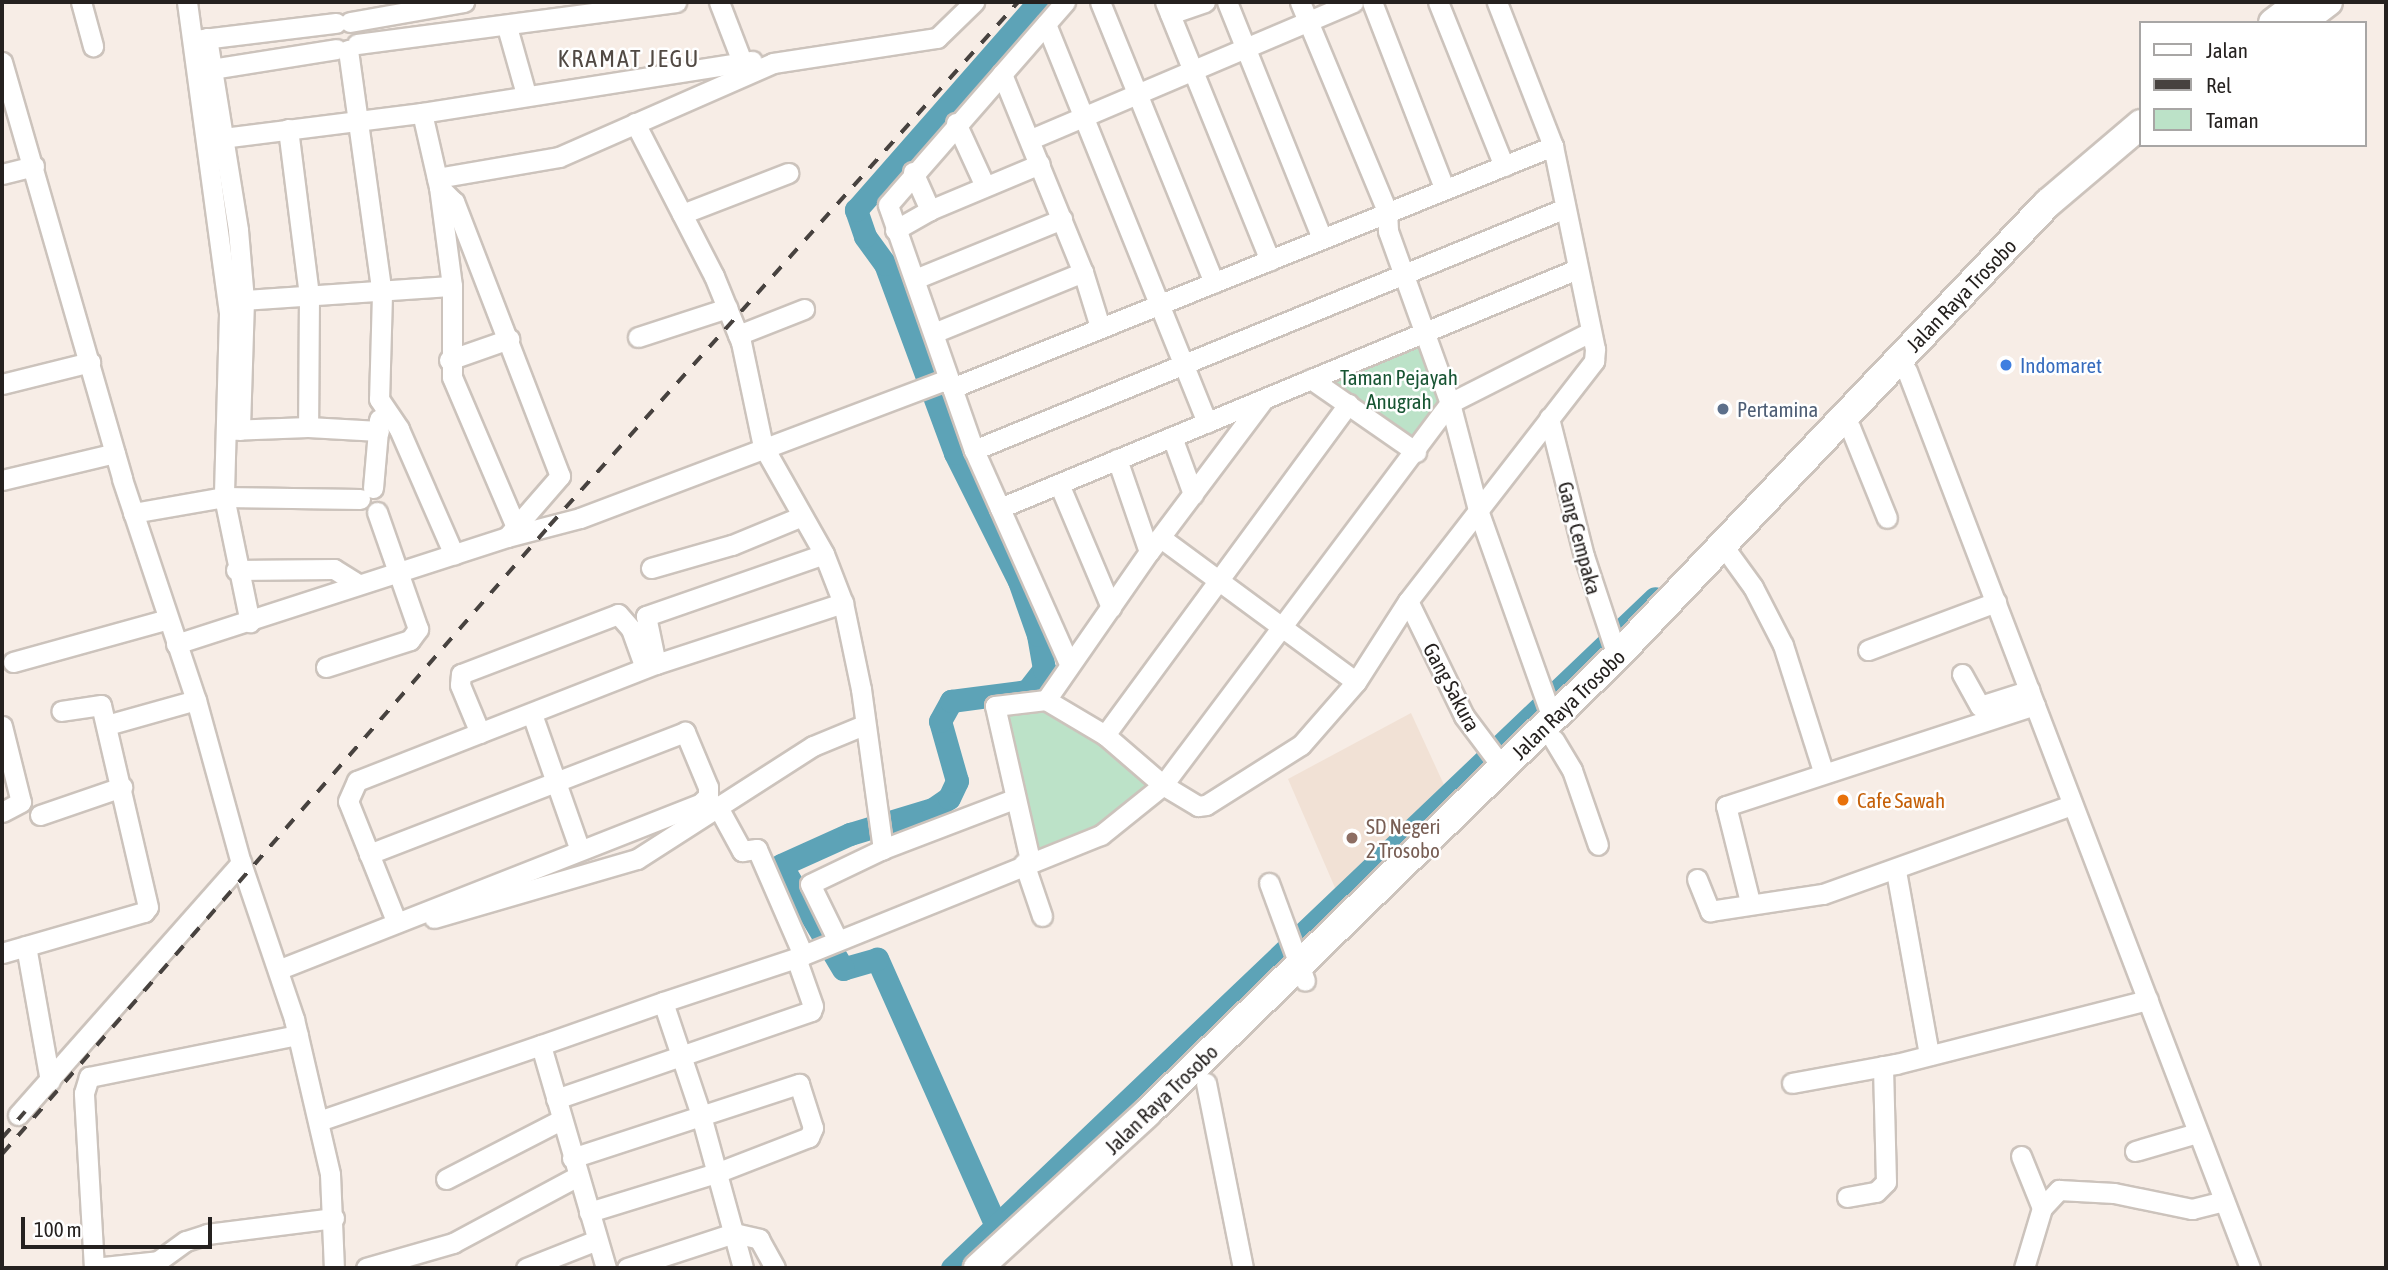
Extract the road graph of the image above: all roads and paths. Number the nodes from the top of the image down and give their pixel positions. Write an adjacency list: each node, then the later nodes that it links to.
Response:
1 (81, 2): 29 (street)
2 (187, 2): 28 (street)
3 (464, 2): 20 (street)
4 (676, 2): 27 (street)
5 (719, 2): 33 (street)
6 (731, 2): 33 (street)
7 (974, 2): 33 (street)
8 (1065, 2): 26 (street)
9 (1100, 2): 37 (street)
10 (1205, 2): 21 (street)
11 (1227, 2): 31 (street)
12 (1290, 2): 25 (street)
13 (1300, 2): 25 (street)
14 (1353, 2): 25 (street)
15 (1372, 2): 58 (street)
16 (1438, 2): 52 (street)
17 (1497, 2): 49 (street)
18 (2301, 2): 22 (highway)
19 (2328, 2): 23 (highway)
20 (439, 4): 24 (street)
21 (1168, 8): 35 (street)
22 (2276, 21)
23 (2303, 21)
24 (343, 22): 28 (street); 30 (street)
25 (1304, 22): 31 (street); 63 (street)
26 (1045, 24): 36 (street); 40 (street)
27 (507, 27): 30 (street); 38 (street)
28 (198, 40): 34 (street)
29 (93, 46)
30 (347, 48): 34 (street); 41 (street)
31 (1247, 50): 35 (street); 65 (street)
32 (2, 62): 51 (street)
33 (749, 66): 38 (street); 42 (street)
34 (203, 70): 46 (street); 101 (street)
35 (1192, 70): 37 (street); 66 (street)
36 (1002, 74): 43 (street); 47 (street)
37 (1138, 90): 40 (street); 71 (street)
38 (526, 94): 39 (street)
39 (422, 113): 41 (street); 56 (street)
40 (1083, 115): 47 (street); 76 (street)
41 (357, 119): 45 (street); 73 (street)
42 (635, 123): 56 (street); 61 (street)
43 (956, 123): 53 (street); 57 (street)
44 (2140, 125): 121 (highway, Jalan Raya Trosobo)
45 (288, 129): 46 (street); 74 (street)
46 (223, 138): 75 (street)
47 (1031, 139): 50 (street)
48 (2140, 143): 89 (highway, Jalan Raya Trosobo)
49 (1553, 146): 52 (street); 60 (street)
50 (1040, 164): 57 (street); 62 (street)
51 (34, 166): 55 (street); 87 (street)
52 (1504, 166): 58 (street)
53 (913, 172): 59 (street); 64 (street)
54 (788, 173): 61 (street)
55 (2, 174)
56 (438, 182): 72 (street); 85 (street)
57 (985, 186): 59 (street)
58 (1444, 188): 63 (street)
59 (930, 209): 64 (street)
60 (1563, 209): 67 (street); 69 (street)
61 (682, 214): 77 (street)
62 (1062, 219): 68 (street); 70 (street)
63 (1383, 219): 65 (street); 69 (street)
64 (895, 230): 70 (street)
65 (1322, 238): 66 (street)
66 (1270, 261): 71 (street)
67 (1575, 270): 81 (street); 82 (street)
68 (1083, 272): 79 (street); 80 (street)
69 (1402, 273): 82 (street); 88 (street)
70 (915, 279): 80 (street)
71 (1214, 283): 76 (street)
72 (452, 286): 73 (street); 86 (street)
73 (382, 294): 74 (street); 94 (street)
74 (309, 296): 75 (street); 99 (street)
75 (244, 300): 101 (street)
76 (1157, 303): 79 (street); 88 (street)
77 (727, 307): 83 (street); 84 (street)
78 (804, 309): 83 (street)
79 (1100, 327): 91 (street)
80 (936, 332): 91 (street)
81 (1590, 332): 95 (street); 97 (street)
82 (1423, 333): 90 (street); 95 (street)
83 (738, 335): 104 (street)
84 (638, 337)
85 (509, 339): 86 (street); 119 (street)
86 (449, 360): 119 (street)
87 (90, 362): 92 (street); 107 (street)
88 (1182, 366): 98 (street); 105 (street)
89 (1907, 371): 100 (highway, Jalan Raya Trosobo); 130 (street)
90 (1311, 379): 93 (street); 96 (street)
91 (941, 383): 104 (street); 105 (street)
92 (2, 384)
93 (1265, 398): 98 (street); 112 (street)
94 (379, 399): 102 (street); 123 (street)
95 (1450, 403): 106 (street); 115 (street)
96 (1349, 404): 106 (street); 127 (street)
97 (1549, 418): 115 (street); 137 (street, Gang Cempaka)
98 (1207, 423): 103 (street)
99 (308, 427): 101 (street); 102 (street)
100 (1850, 428): 118 (street); 121 (highway, Jalan Raya Trosobo)
101 (232, 430): 113 (street)
102 (379, 431): 111 (street)
103 (1172, 437): 108 (street); 112 (street)
104 (763, 446): 117 (street); 119 (street)
105 (974, 450): 114 (street)
106 (1416, 452): 135 (street)
107 (115, 453): 109 (street); 116 (street)
108 (1117, 459): 110 (street); 120 (street)
109 (2, 480)
110 (1059, 484): 114 (street); 132 (street)
111 (366, 494): 113 (street); 126 (street)
112 (1192, 494): 120 (street)
113 (224, 497): 116 (street); 125 (street)
114 (1000, 508): 140 (street)
115 (1478, 510): 129 (street); 150 (street)
116 (133, 513): 133 (street)
117 (800, 517): 122 (street); 124 (street)
118 (1887, 518)
119 (511, 531): 123 (street)
120 (1155, 545): 127 (street); 132 (street)
121 (1728, 552): 137 (highway, Jalan Raya Trosobo); 150 (highway, Jalan Raya Trosobo); 157 (street)
122 (824, 554): 131 (street); 141 (street)
123 (454, 555): 126 (street)
124 (651, 568)
125 (236, 570): 128 (street); 134 (street)
126 (399, 572): 128 (street); 142 (street)
127 (1216, 580): 135 (street); 154 (street)
128 (358, 584): 134 (street)
129 (1408, 601): 144 (street); 156 (street, Gang Sakura)
130 (1996, 602): 138 (street); 145 (street)
131 (843, 603): 141 (street); 152 (street)
132 (1111, 607): 140 (street)
133 (168, 619): 136 (street); 139 (street)
134 (250, 622): 136 (street)
135 (1281, 627): 144 (street); 159 (street)
136 (176, 644): 147 (street)
137 (1612, 647): 150 (highway, Jalan Raya Trosobo)
138 (1868, 650)
139 (13, 662)
140 (1069, 663): 146 (street)
141 (650, 666): 149 (street); 153 (street)
142 (326, 667)
143 (1962, 674): 145 (street)
144 (1356, 682): 159 (street)
145 (2033, 697): 157 (street); 162 (street)
146 (1045, 699): 154 (street); 161 (street)
147 (196, 700): 151 (street); 171 (street)
148 (61, 711): 151 (street)
149 (532, 715): 153 (street); 158 (street)
150 (1549, 716): 156 (highway, Jalan Raya Trosobo); 166 (street); 181 (highway, Jalan Raya Trosobo)
151 (107, 725): 160 (street)
152 (864, 725): 163 (street); 167 (street)
153 (480, 733): 169 (street)
154 (1105, 734): 159 (street)
155 (3, 739): 164 (street)
156 (1495, 760): 181 (highway, Jalan Raya Trosobo)
157 (1823, 771): 175 (street)
158 (555, 782): 168 (street); 168 (street); 169 (street)
159 (1163, 785): 170 (street)
160 (122, 787): 165 (street); 178 (street)
161 (1014, 799): 167 (street); 170 (street)
162 (2072, 805): 172 (street); 183 (street)
163 (719, 809): 177 (street); 179 (street)
164 (2, 812)
165 (40, 815)
166 (1598, 845)
167 (882, 846): 179 (street)
168 (580, 850): 177 (street)
169 (369, 854): 177 (street)
170 (1027, 861): 176 (street); 179 (street)
171 (241, 863): 182 (street); 190 (street)
172 (1896, 871): 175 (street); 187 (street)
173 (1697, 878): 175 (street)
174 (1269, 883): 181 (street)
175 (1750, 902)
176 (1042, 916)
177 (396, 921): 182 (street)
178 (26, 946): 180 (street); 190 (street)
179 (818, 948): 184 (street); 188 (street)
180 (2, 953)
181 (1299, 960): 191 (highway, Jalan Raya Trosobo); 221 (highway, Jalan Raya Trosobo)
182 (280, 969): 185 (street)
183 (2148, 1000): 187 (street); 198 (street)
184 (663, 1002): 186 (street); 188 (street)
185 (298, 1035): 197 (street); 213 (street)
186 (541, 1045): 193 (street); 197 (street)
187 (1928, 1055): 189 (street)
188 (682, 1059): 193 (street); 195 (street)
189 (1883, 1066): 192 (street); 204 (street)
190 (50, 1080): 194 (street)
191 (1206, 1083): 222 (highway, Jalan Raya Trosobo); 223 (street)
192 (1792, 1083)
193 (556, 1099): 196 (street)
194 (18, 1115)
195 (701, 1115): 201 (street); 202 (street); 202 (street)
196 (561, 1120): 201 (street); 203 (street)
197 (319, 1121): 208 (street)
198 (2197, 1133): 199 (street); 205 (street)
199 (2135, 1151)
200 (2021, 1156): 206 (street)
201 (575, 1167): 207 (street); 215 (street)
202 (716, 1173): 207 (street); 209 (street)
203 (446, 1179)
204 (1847, 1197)
205 (2226, 1207): 206 (street); 211 (street)
206 (2042, 1208): 224 (street)
207 (589, 1212): 210 (street)
208 (334, 1217): 213 (street); 214 (street)
209 (734, 1233): 212 (street); 219 (street); 220 (street)
210 (597, 1240): 216 (street); 217 (street)
211 (2247, 1259)
212 (661, 1263): 218 (street)
213 (94, 1268)
214 (334, 1268)
215 (366, 1268)
216 (526, 1268)
217 (606, 1268)
218 (627, 1268)
219 (743, 1268)
220 (775, 1268)
221 (978, 1268)
222 (1006, 1268)
223 (1243, 1268)
224 (2024, 1268)

